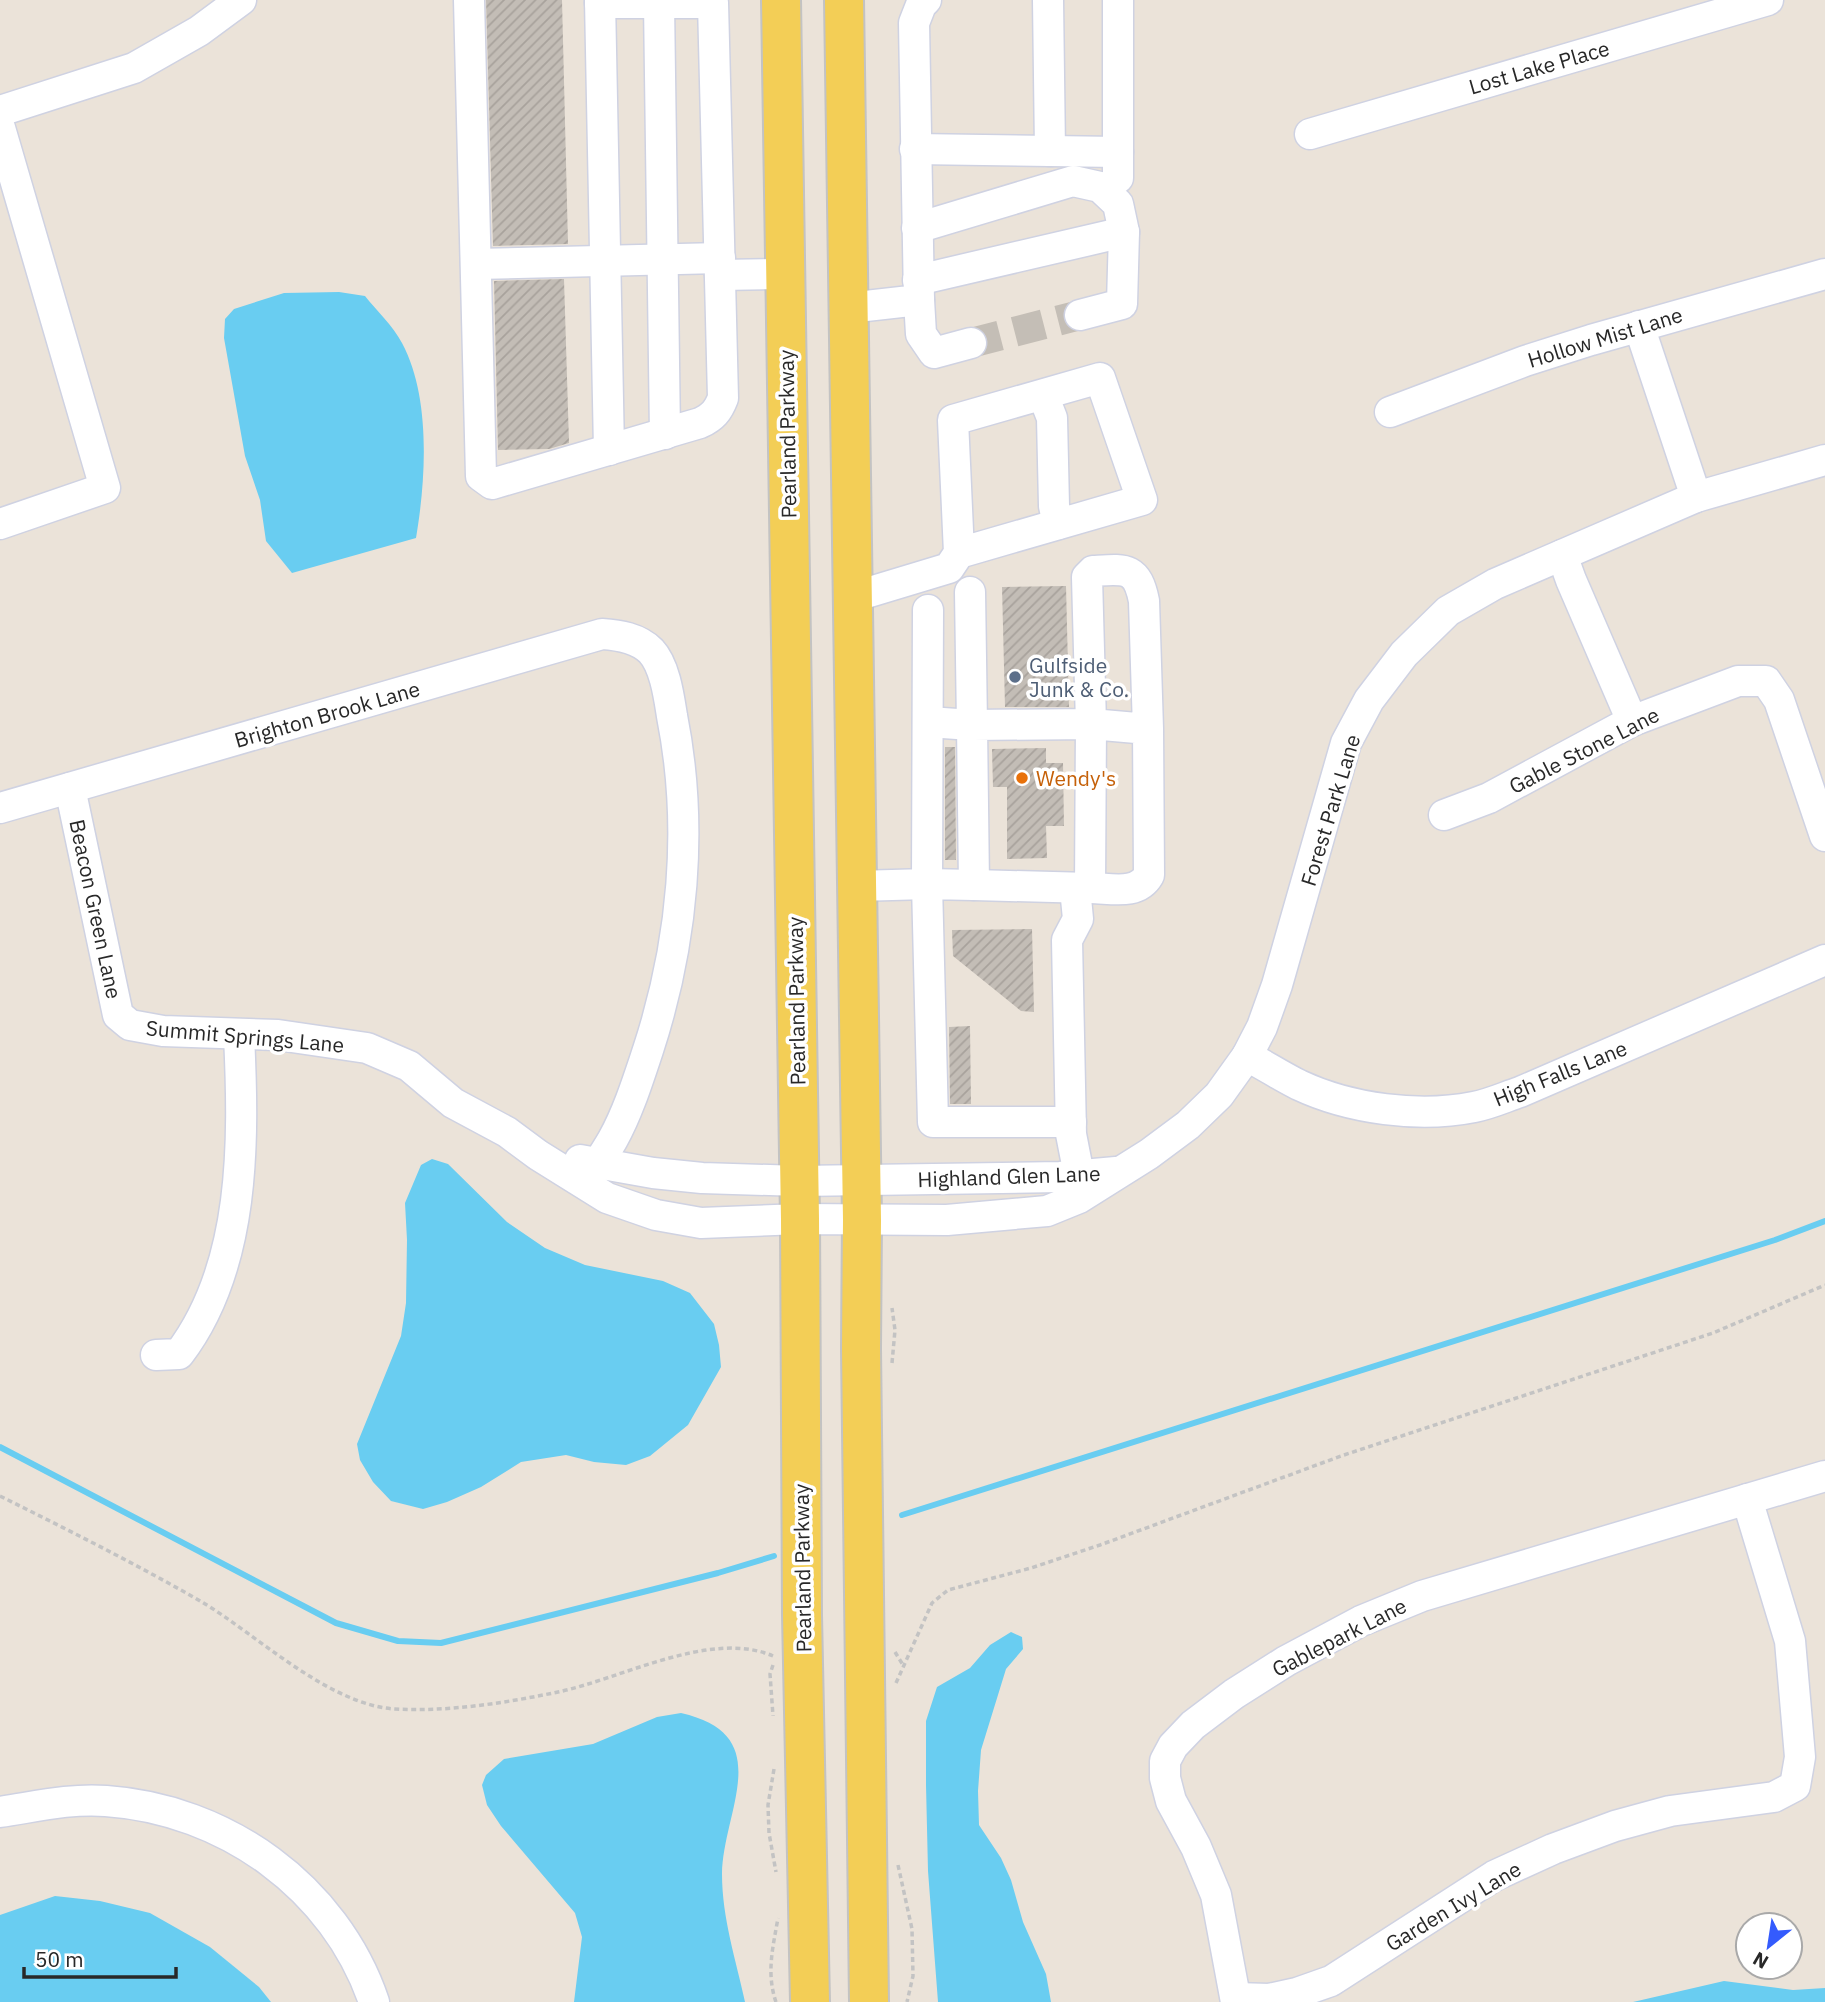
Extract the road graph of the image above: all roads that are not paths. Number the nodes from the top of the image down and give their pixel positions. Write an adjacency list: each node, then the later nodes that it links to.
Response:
1 (241, 0): 12 (street)
2 (469, 0): 21 (street)
3 (781, 0): 23 (main road, Pearland Parkway)
4 (844, 0): 26 (main road)
5 (926, 0): 15 (street)
6 (1048, 0): 16 (street)
7 (1118, 0): 16 (street)
8 (1768, 0): 11 (street, Lost Lake Place)
9 (600, 1): 10 (street); 20 (street)
10 (659, 3): 19 (street); 22 (street)
11 (1720, 7): 14 (street, Lost Lake Place)
12 (0, 111)
13 (0, 128): 36 (street)
14 (1310, 134)
15 (915, 149): 16 (street); 17 (street)
16 (1050, 151)
17 (917, 228): 18 (street); 25 (street)
18 (1124, 232): 25 (street); 27 (street)
19 (663, 260): 20 (street); 22 (street); 32 (street)
20 (605, 261): 21 (street); 33 (street)
21 (476, 264): 33 (street)
22 (720, 267): 23 (street); 32 (street)
23 (785, 274): 64 (main road, Pearland Parkway)
24 (1825, 274): 28 (street, Hollow Mist Lane)
25 (918, 290): 26 (street); 29 (street)
26 (848, 308): 41 (main road)
27 (1080, 315)
28 (1639, 326): 31 (street, Hollow Mist Lane); 35 (street)
29 (971, 343)
30 (1044, 395): 37 (street); 37 (street); 38 (street)
31 (1390, 412)
32 (665, 434): 33 (street)
33 (609, 450)
34 (1825, 460): 35 (street, Forest Park Lane)
35 (1696, 497): 39 (street, Forest Park Lane)
36 (0, 524)
37 (1058, 524): 38 (street)
38 (959, 553): 41 (street)
39 (1562, 555): 43 (street); 59 (street, Forest Park Lane)
40 (970, 592): 46 (street)
41 (853, 597): 54 (main road)
42 (928, 610): 44 (street)
43 (1632, 721): 50 (street, Gable Stone Lane); 51 (street, Gable Stone Lane)
44 (928, 722): 46 (street); 52 (street)
45 (1091, 724): 46 (street); 47 (street); 47 (street); 55 (street)
46 (972, 725): 53 (street)
47 (1148, 729): 55 (street)
48 (70, 788): 49 (street, Brighton Brook Lane); 57 (street, Beacon Green Lane); 62 (street, Brighton Brook Lane)
49 (0, 808)
50 (1444, 815)
51 (1825, 836)
52 (927, 884): 53 (street); 54 (street); 60 (street)
53 (974, 884): 55 (street)
54 (857, 886): 65 (main road)
55 (1083, 888): 60 (street)
56 (1825, 960): 59 (street, High Falls Lane)
57 (130, 1025): 58 (street, Summit Springs Lane)
58 (239, 1035): 62 (street, Summit Springs Lane); 68 (street)
59 (1247, 1056): 61 (street, Forest Park Lane)
60 (1071, 1122): 63 (street)
61 (1120, 1171): 63 (street, Highland Glen Lane); 67 (street, Highland Glen Lane)
62 (592, 1173): 64 (street, Summit Springs Lane); 66 (street, Summit Springs Lane)
63 (1079, 1175): 65 (street, Highland Glen Lane)
64 (799, 1181): 65 (street, Summit Springs Lane); 66 (main road, Pearland Parkway)
65 (861, 1181): 67 (main road)
66 (800, 1219): 67 (street, Highland Glen Lane); 74 (main road, Pearland Parkway)
67 (862, 1220): 75 (main road)
68 (156, 1355)
69 (1825, 1476): 70 (street, Gablepark Lane)
70 (1747, 1499): 72 (street, Gablepark Lane); 72 (street, Garden Ivy Lane)
71 (0, 1812): 73 (street)
72 (1236, 2000)
73 (374, 2002)
74 (810, 2002)
75 (869, 2002)

